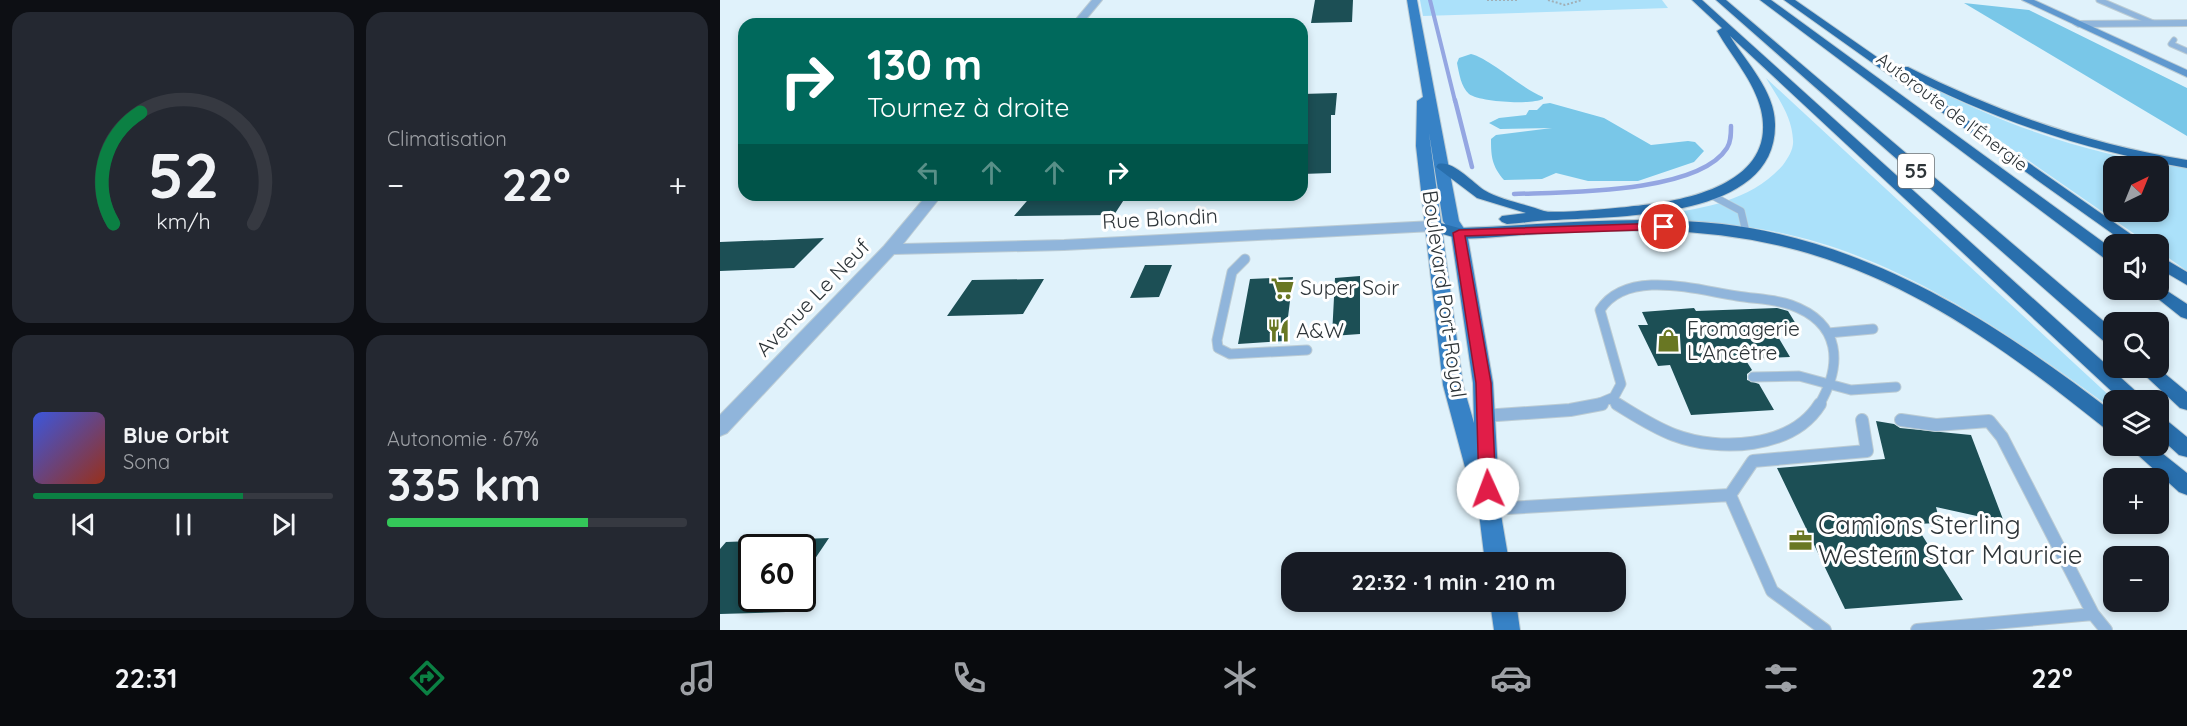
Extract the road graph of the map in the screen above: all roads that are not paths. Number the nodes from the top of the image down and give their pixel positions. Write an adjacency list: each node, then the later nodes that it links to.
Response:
1 (1097, 0): 10 (street)
2 (1412, 0): 17 (main road, Boulevard Port-Royal)
3 (1697, 0): 9 (highway)
4 (1721, 0): 35 (highway, 55)
5 (1765, 0): 28 (highway, Autoroute de l'Énergie / 55)
6 (1789, 0): 14 (highway)
7 (2027, 0): 13 (street)
8 (2099, 0): 12 (lane)
9 (1714, 16): 21 (highway); 42 (highway)
10 (1082, 18)
11 (2187, 22): 12 (street)
12 (2153, 23): 13 (street)
13 (2078, 24): 18 (street)
14 (1826, 26): 19 (highway); 26 (highway)
15 (2174, 40): 16 (lane)
16 (2187, 51)
17 (1423, 74): 20 (main road, Boulevard Port-Royal); 24 (main road, Boulevard Port-Royal)
18 (2187, 74)
19 (2187, 164)
20 (1443, 167): 23 (highway); 24 (main road, Boulevard Port-Royal)
21 (1711, 195): 23 (highway); 25 (lane)
22 (930, 201): 27 (street, Avenue Le Neuf)
23 (1553, 216): 24 (highway)
24 (1447, 227): 25 (highway); 27 (street, Rue Blondin); 45 (main road, Boulevard Port-Royal); 47 (main road, Boulevard Port-Royal)
25 (1746, 232): 46 (highway)
26 (2123, 234)
27 (890, 249): 50 (street, Avenue Le Neuf)
28 (2103, 250)
29 (1245, 259): 37 (lane)
30 (2169, 268): 31 (highway)
31 (2187, 280)
32 (2169, 300): 33 (highway)
33 (2187, 313)
34 (1873, 329): 36 (lane)
35 (2103, 330)
36 (1828, 333): 40 (lane); 43 (lane)
37 (1306, 350)
38 (1753, 377): 40 (lane)
39 (2158, 378): 44 (highway)
40 (1828, 386): 41 (lane); 43 (lane)
41 (1896, 387)
42 (2122, 390)
43 (1612, 400): 45 (lane)
44 (2187, 403)
45 (1485, 416): 47 (lane); 56 (main road, Boulevard Port-Royal)
46 (2103, 416)
47 (1462, 417): 56 (main road, Boulevard Port-Royal)
48 (1862, 420): 55 (lane)
49 (1901, 420): 59 (lane)
50 (720, 428)
51 (2169, 433): 52 (highway)
52 (2187, 449)
53 (2151, 456): 54 (highway)
54 (2187, 486)
55 (1730, 495): 56 (lane); 61 (lane)
56 (1488, 509): 57 (main road, Boulevard Port-Royal)
57 (1495, 552)
58 (1504, 612): 60 (main road)
59 (2093, 614): 62 (lane); 63 (lane)
60 (1507, 630)
61 (1825, 630)
62 (1917, 630)
63 (2106, 630)

